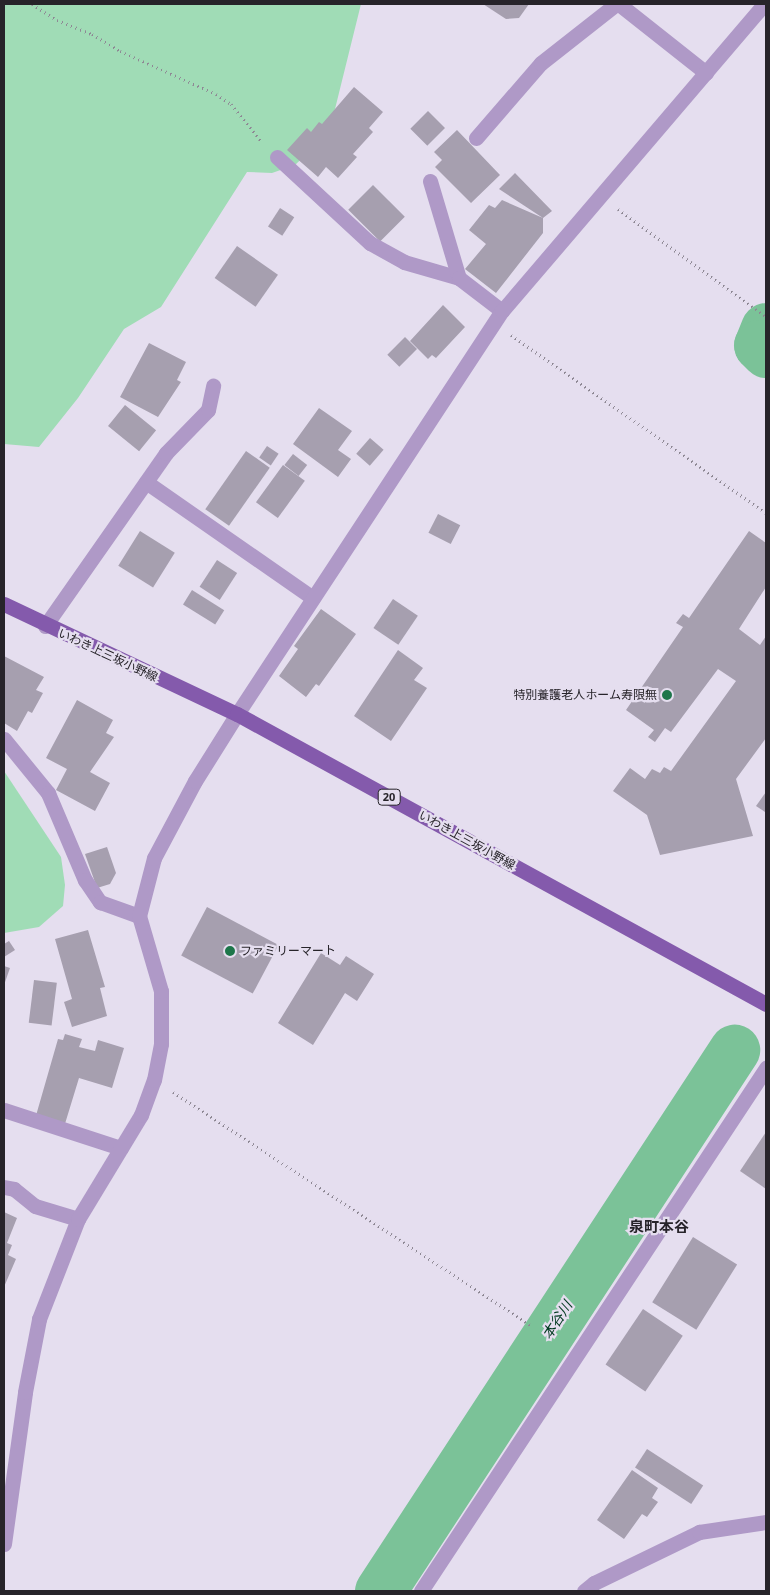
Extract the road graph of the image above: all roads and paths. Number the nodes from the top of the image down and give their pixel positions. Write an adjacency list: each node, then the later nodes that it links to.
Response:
1 (32, 4): 6 (path)
2 (618, 4): 4 (street); 5 (street)
3 (764, 4): 4 (street)
4 (706, 74): 8 (street)
5 (476, 138)
6 (276, 157): 9 (street)
7 (430, 182): 9 (street)
8 (601, 197): 10 (path); 11 (street)
9 (459, 278): 11 (street)
10 (765, 316)
11 (498, 317): 14 (path); 15 (street)
12 (213, 386): 13 (street)
13 (146, 482): 15 (street); 17 (street)
14 (766, 512)
15 (313, 598): 18 (street)
16 (4, 604): 17 (main road, いわき上三坂小野線 / 20)
17 (45, 626): 18 (main road, いわき上三坂小野線 / 20)
18 (237, 714): 20 (street); 21 (main road, いわき上三坂小野線 / 20)
19 (4, 739): 20 (street)
20 (139, 916): 23 (street)
21 (766, 1004)
22 (766, 1068): 32 (street)
23 (154, 1080): 25 (street); 28 (path)
24 (4, 1110): 25 (street)
25 (121, 1148): 27 (street)
26 (4, 1187): 27 (street)
27 (78, 1219): 29 (street)
28 (531, 1324)
29 (10, 1448): 31 (street)
30 (766, 1522): 33 (street)
31 (4, 1544)
32 (422, 1591)
33 (584, 1591)

